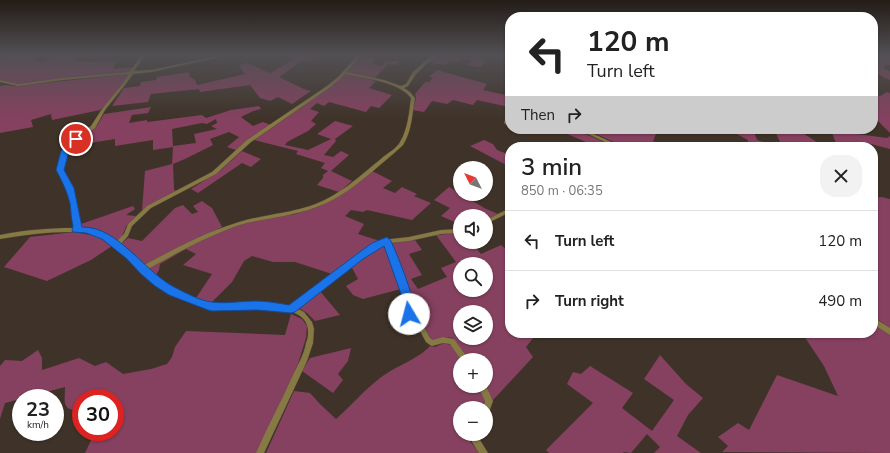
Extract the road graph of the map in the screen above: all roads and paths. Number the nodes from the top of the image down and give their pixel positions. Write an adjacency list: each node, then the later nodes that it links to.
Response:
1 (96, 76): 6 (street)
2 (130, 76): 12 (street)
3 (340, 76): 16 (street)
4 (360, 76): 7 (street)
5 (412, 76): 7 (street)
6 (0, 81)
7 (402, 87): 17 (street)
8 (590, 134): 9 (street)
9 (609, 142)
10 (505, 212): 11 (street)
11 (493, 218)
12 (76, 230): 14 (street); 16 (street)
13 (453, 232): 15 (street)
14 (0, 236)
15 (387, 241): 18 (street); 21 (street)
16 (117, 245): 17 (street)
17 (142, 269): 18 (street)
18 (291, 309): 23 (street)
19 (878, 324): 20 (street)
20 (890, 332)
21 (460, 353)
22 (475, 441): 24 (street)
23 (260, 453)
24 (484, 453)

